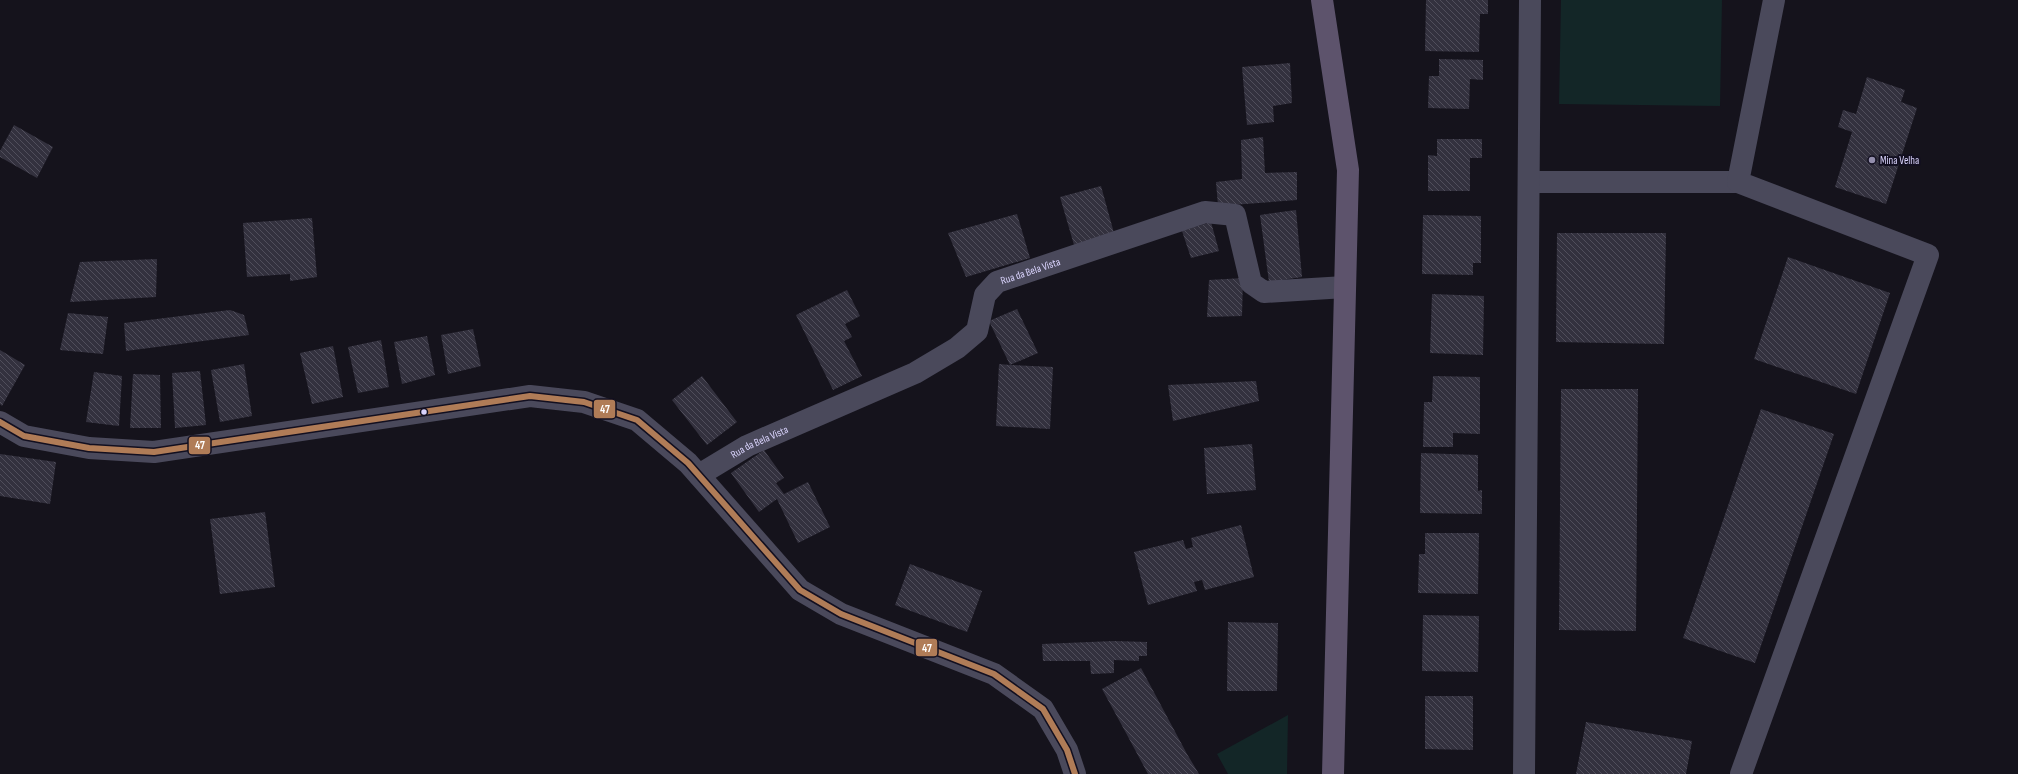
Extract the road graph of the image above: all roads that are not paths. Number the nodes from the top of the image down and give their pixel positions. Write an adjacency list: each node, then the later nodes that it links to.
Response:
1 (1322, 0): 6 (main road)
2 (1530, 0): 4 (street)
3 (1774, 0): 5 (street)
4 (1529, 182): 5 (street); 11 (street)
5 (1738, 182): 12 (street)
6 (1345, 287): 8 (street, Rua da Bela Vista); 10 (main road)
7 (0, 422): 8 (street)
8 (699, 475): 9 (street)
9 (1075, 774)
10 (1333, 774)
11 (1524, 774)
12 (1741, 774)

